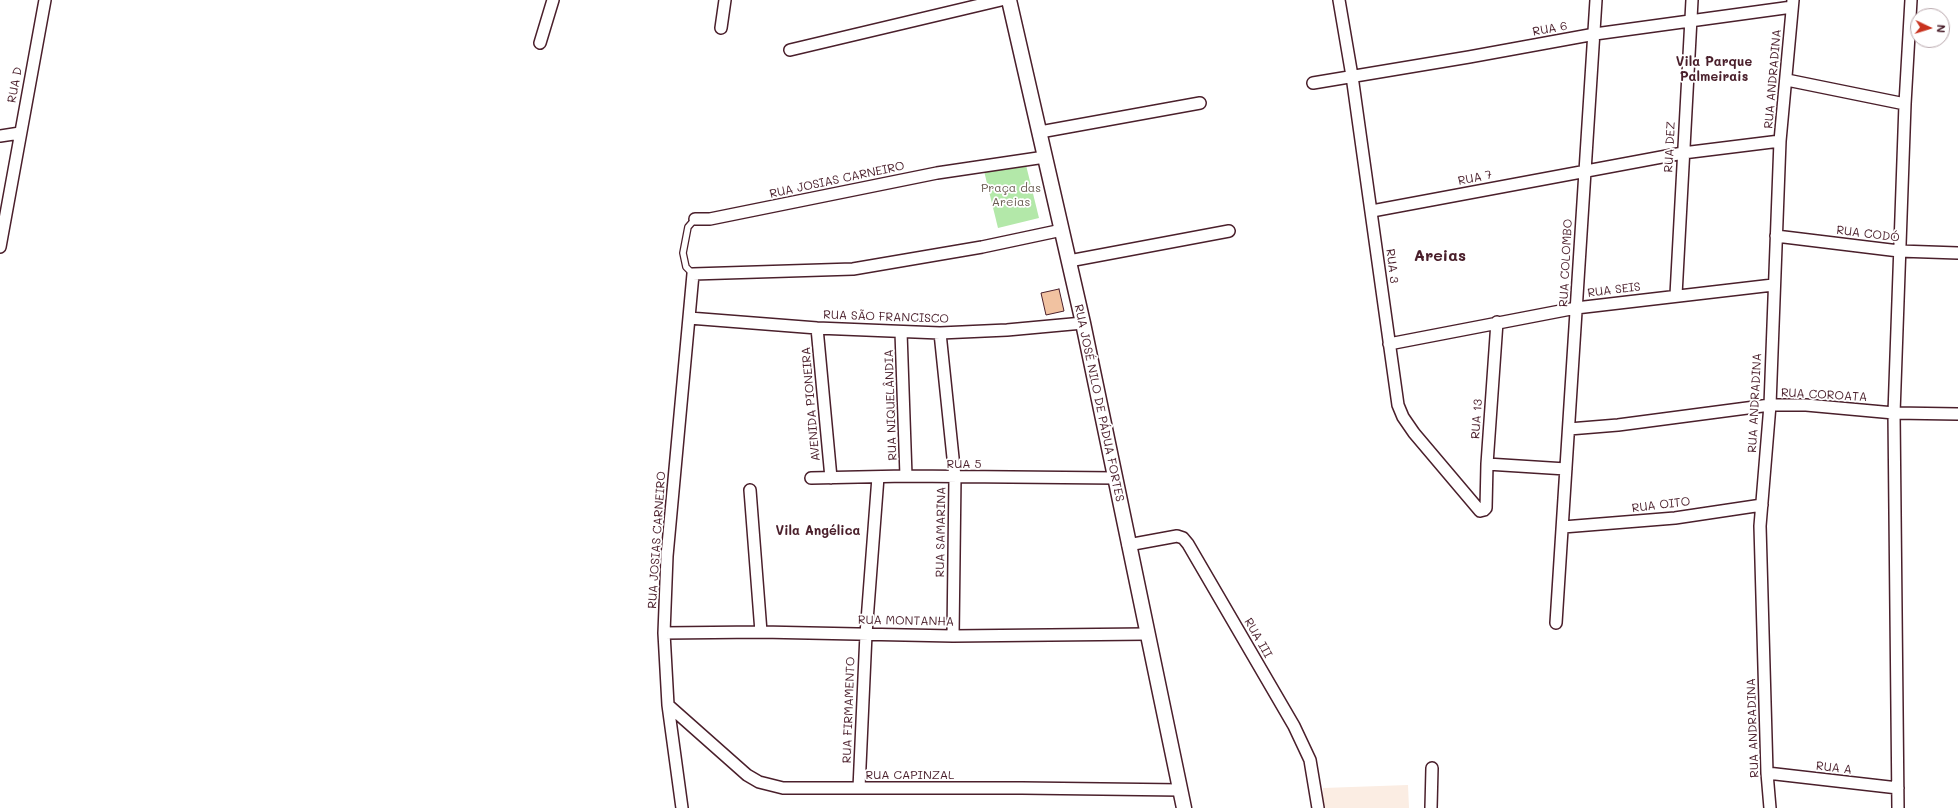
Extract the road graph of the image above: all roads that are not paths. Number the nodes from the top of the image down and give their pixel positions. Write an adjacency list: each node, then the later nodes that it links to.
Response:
1 (45, 0): 22 (street, RUA D)
2 (553, 0): 14 (street)
3 (724, 0): 12 (street)
4 (1001, 0): 15 (street)
5 (1009, 0): 21 (street, RUA JOSÉ NILO DE PÁDUA FORTES)
6 (1339, 0): 16 (street, RUA 3)
7 (1596, 0): 13 (street, RUA COLOMBO)
8 (1692, 0): 11 (street, RUA DEZ)
9 (1911, 0): 20 (street)
10 (1793, 3): 11 (street, RUA 6); 17 (street, RUA ANDRADINA)
11 (1690, 22): 13 (street, RUA 6); 25 (street, RUA DEZ)
12 (722, 28)
13 (1595, 34): 16 (street, RUA 6); 27 (street, RUA COLOMBO)
14 (540, 43)
15 (790, 50)
16 (1352, 76): 18 (street, RUA 6); 28 (street, RUA 3)
17 (1787, 80): 20 (street); 24 (street, RUA ANDRADINA)
18 (1313, 83)
19 (1200, 103): 21 (street)
20 (1905, 104): 34 (street)
21 (1040, 132): 26 (street, RUA JOSÉ NILO DE PÁDUA FORTES)
22 (20, 133): 23 (street); 33 (street, RUA D)
23 (0, 136)
24 (1780, 141): 25 (street, RUA 7); 32 (street, RUA ANDRADINA)
25 (1683, 153): 27 (street, RUA 7); 39 (street, RUA DEZ)
26 (1045, 157): 29 (street, RUA JOSIAS CARNEIRO); 30 (street, RUA JOSÉ NILO DE PÁDUA FORTES)
27 (1584, 171): 28 (street, RUA 7); 40 (street, RUA COLOMBO)
28 (1372, 211): 47 (street, RUA 3)
29 (695, 219): 37 (lane, RUA JOSIAS CARNEIRO)
30 (1062, 230): 36 (street, RUA JOSÉ NILO DE PÁDUA FORTES); 37 (street)
31 (1229, 231): 36 (street)
32 (1776, 236): 34 (street, RUA CODÓ); 38 (street, RUA ANDRADINA)
33 (0, 247)
34 (1899, 251): 35 (street, RUA CODÓ); 49 (street)
35 (1958, 253)
36 (1069, 261): 43 (street, RUA JOSÉ NILO DE PÁDUA FORTES)
37 (693, 274): 41 (street, RUA JOSIAS CARNEIRO)
38 (1773, 285): 39 (street, RUA SEIS); 48 (street, RUA ANDRADINA)
39 (1676, 295): 40 (street, RUA SEIS)
40 (1576, 308): 42 (street, RUA SEIS); 51 (street, RUA COLOMBO)
41 (689, 318): 44 (street, RUA SÃO FRANCISCO); 67 (street, RUA JOSIAS CARNEIRO)
42 (1497, 322): 47 (street, RUA SEIS); 52 (street, RUA 13)
43 (1083, 323): 46 (street, RUA SÃO FRANCISCO); 59 (street, RUA JOSÉ NILO DE PÁDUA FORTES)
44 (817, 328): 45 (street, RUA SÃO FRANCISCO); 58 (street, AVENIDA PIONEIRA)
45 (901, 332): 46 (street, RUA SÃO FRANCISCO); 54 (street, RUA NIQUELÂNDIA)
46 (940, 333): 56 (street, RUA SAMARINA)
47 (1389, 344): 62 (street, RUA 3)
48 (1770, 406): 49 (street, RUA COROATA); 51 (street, RUA COROATA); 61 (street, RUA ANDRADINA)
49 (1894, 413): 50 (street, RUA COROATA); 75 (street)
50 (1958, 414)
51 (1569, 428): 53 (street, RUA COLOMBO)
52 (1487, 464): 53 (street); 62 (street, RUA 13)
53 (1566, 469): 63 (street, RUA COLOMBO)
54 (906, 476): 55 (street, RUA 5); 56 (street, RUA 5)
55 (878, 477): 58 (street, RUA 5); 68 (street)
56 (955, 477): 59 (street, RUA 5); 70 (street, RUA SAMARINA)
57 (811, 478): 58 (street, RUA 5)
58 (831, 478)
59 (1116, 478): 64 (street, RUA JOSÉ NILO DE PÁDUA FORTES)
60 (750, 490): 66 (street)
61 (1762, 504): 63 (street, RUA OITO); 73 (street, RUA ANDRADINA)
62 (1478, 509)
63 (1563, 527): 65 (street, RUA COLOMBO)
64 (1128, 545): 69 (street, RUA JOSÉ NILO DE PÁDUA FORTES); 79 (street, RUA III)
65 (1556, 623)
66 (761, 632): 67 (street, RUA MONTANHA); 68 (street, RUA MONTANHA)
67 (664, 633): 71 (street, RUA JOSIAS CARNEIRO)
68 (866, 634): 70 (street, RUA MONTANHA); 74 (street, RUA FIRMAMENTO)
69 (1147, 634): 70 (street, RUA MONTANHA); 76 (street, RUA JOSÉ NILO DE PÁDUA FORTES)
70 (953, 636)
71 (668, 705): 74 (street, RUA CAPINZAL); 77 (street, RUA JOSIAS CARNEIRO)
72 (1432, 768): 80 (street)
73 (1767, 772): 75 (street, RUA A); 81 (street, RUA ANDRADINA)
74 (859, 788): 76 (street, RUA CAPINZAL)
75 (1898, 788): 82 (street)
76 (1181, 790): 78 (street, RUA JOSÉ NILO DE PÁDUA FORTES)
77 (682, 808)
78 (1184, 808)
79 (1318, 808)
80 (1431, 808)
81 (1770, 808)
82 (1898, 808)

